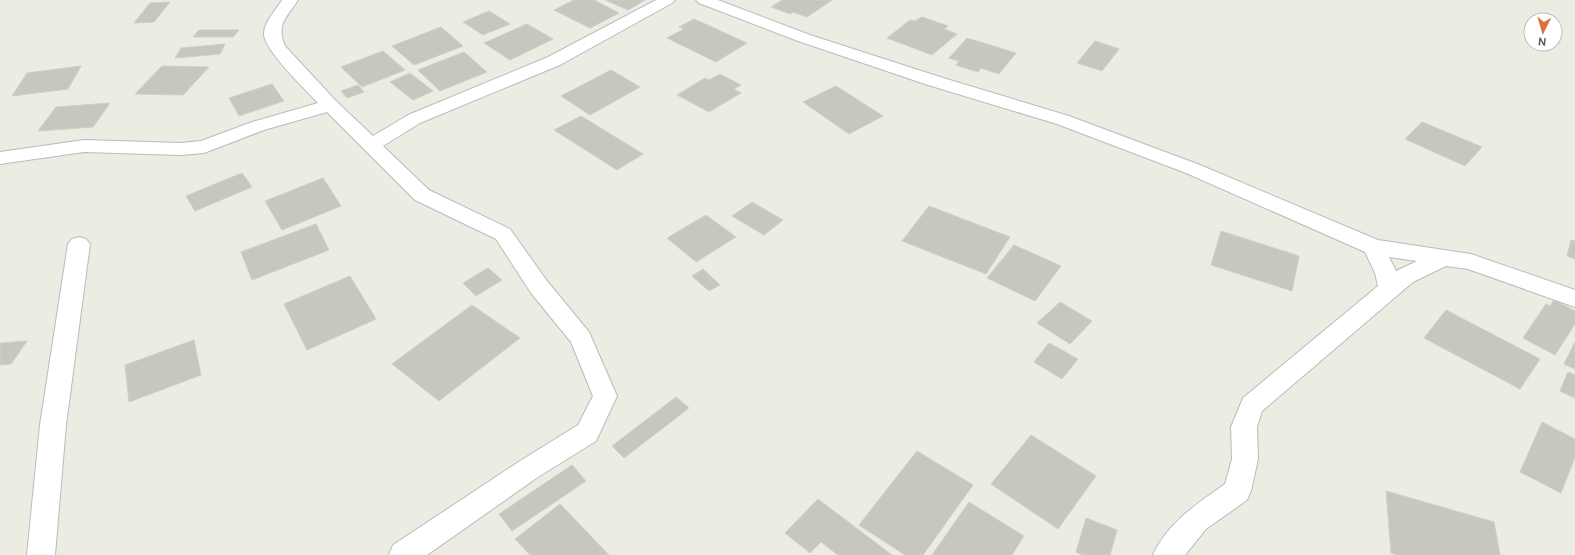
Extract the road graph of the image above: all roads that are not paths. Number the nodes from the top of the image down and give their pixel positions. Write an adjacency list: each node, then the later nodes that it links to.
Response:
1 (290, 0): 4 (street)
2 (667, 0): 5 (street)
3 (704, 0): 8 (street)
4 (330, 105): 5 (street); 6 (street)
5 (372, 145): 13 (street)
6 (0, 158)
7 (79, 244): 12 (street)
8 (1374, 247): 9 (street); 10 (street)
9 (1444, 258): 10 (street); 11 (street)
10 (1389, 289): 14 (street)
11 (1575, 299)
12 (41, 555)
13 (403, 555)
14 (1167, 555)

